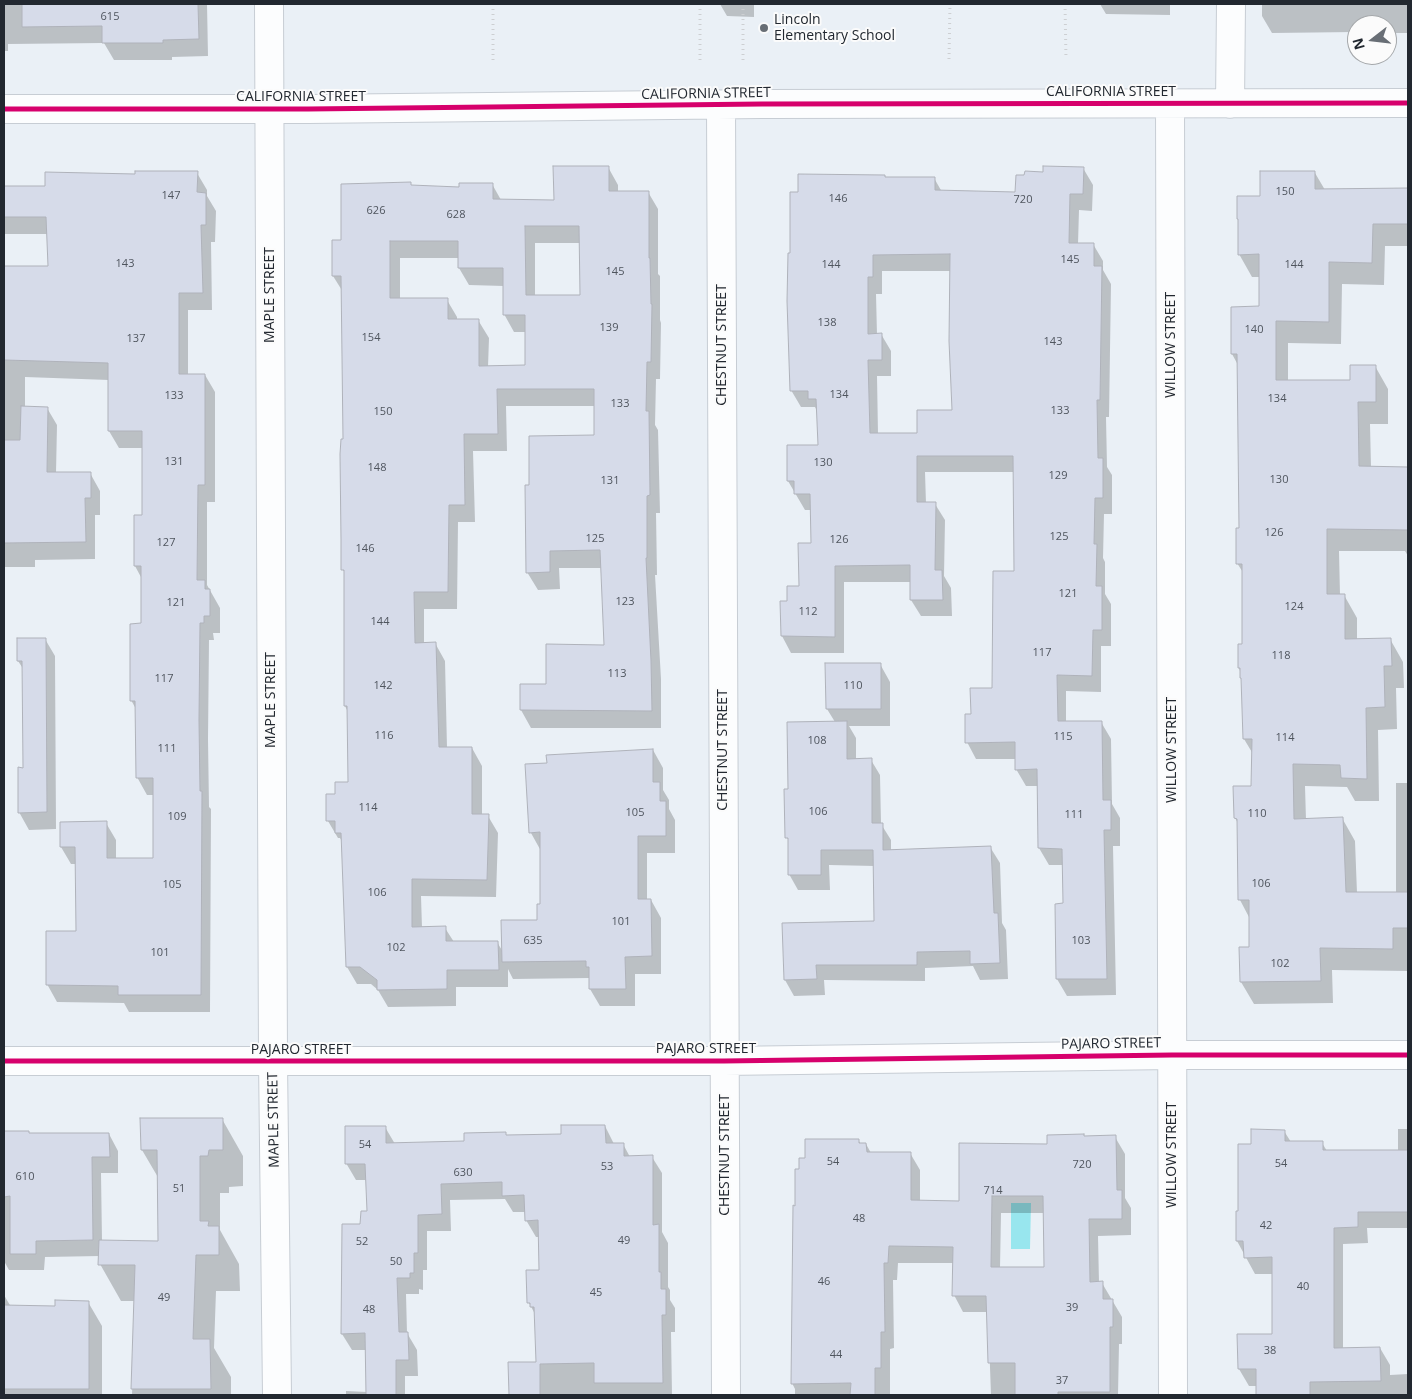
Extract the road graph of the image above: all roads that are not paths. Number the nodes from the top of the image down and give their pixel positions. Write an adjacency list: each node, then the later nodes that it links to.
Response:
1 (269, 4): 7 (street, MAPLE STREET)
2 (1231, 4): 5 (street)
3 (1408, 103): 5 (street, CALIFORNIA STREET)
4 (1170, 104): 5 (street, CALIFORNIA STREET); 6 (street, CALIFORNIA STREET); 9 (street, WILLOW STREET)
5 (1230, 104)
6 (721, 105): 7 (street, CALIFORNIA STREET); 13 (street, CHESTNUT STREET)
7 (269, 108): 8 (street, CALIFORNIA STREET); 12 (street, MAPLE STREET)
8 (4, 109)
9 (1172, 1055): 10 (street, PAJARO STREET); 13 (street, PAJARO STREET); 16 (street, WILLOW STREET)
10 (1408, 1055)
11 (4, 1061): 12 (street, PAJARO STREET)
12 (273, 1061): 13 (street, PAJARO STREET); 14 (street, MAPLE STREET)
13 (724, 1061): 15 (street, CHESTNUT STREET)
14 (277, 1395)
15 (726, 1395)
16 (1174, 1395)

